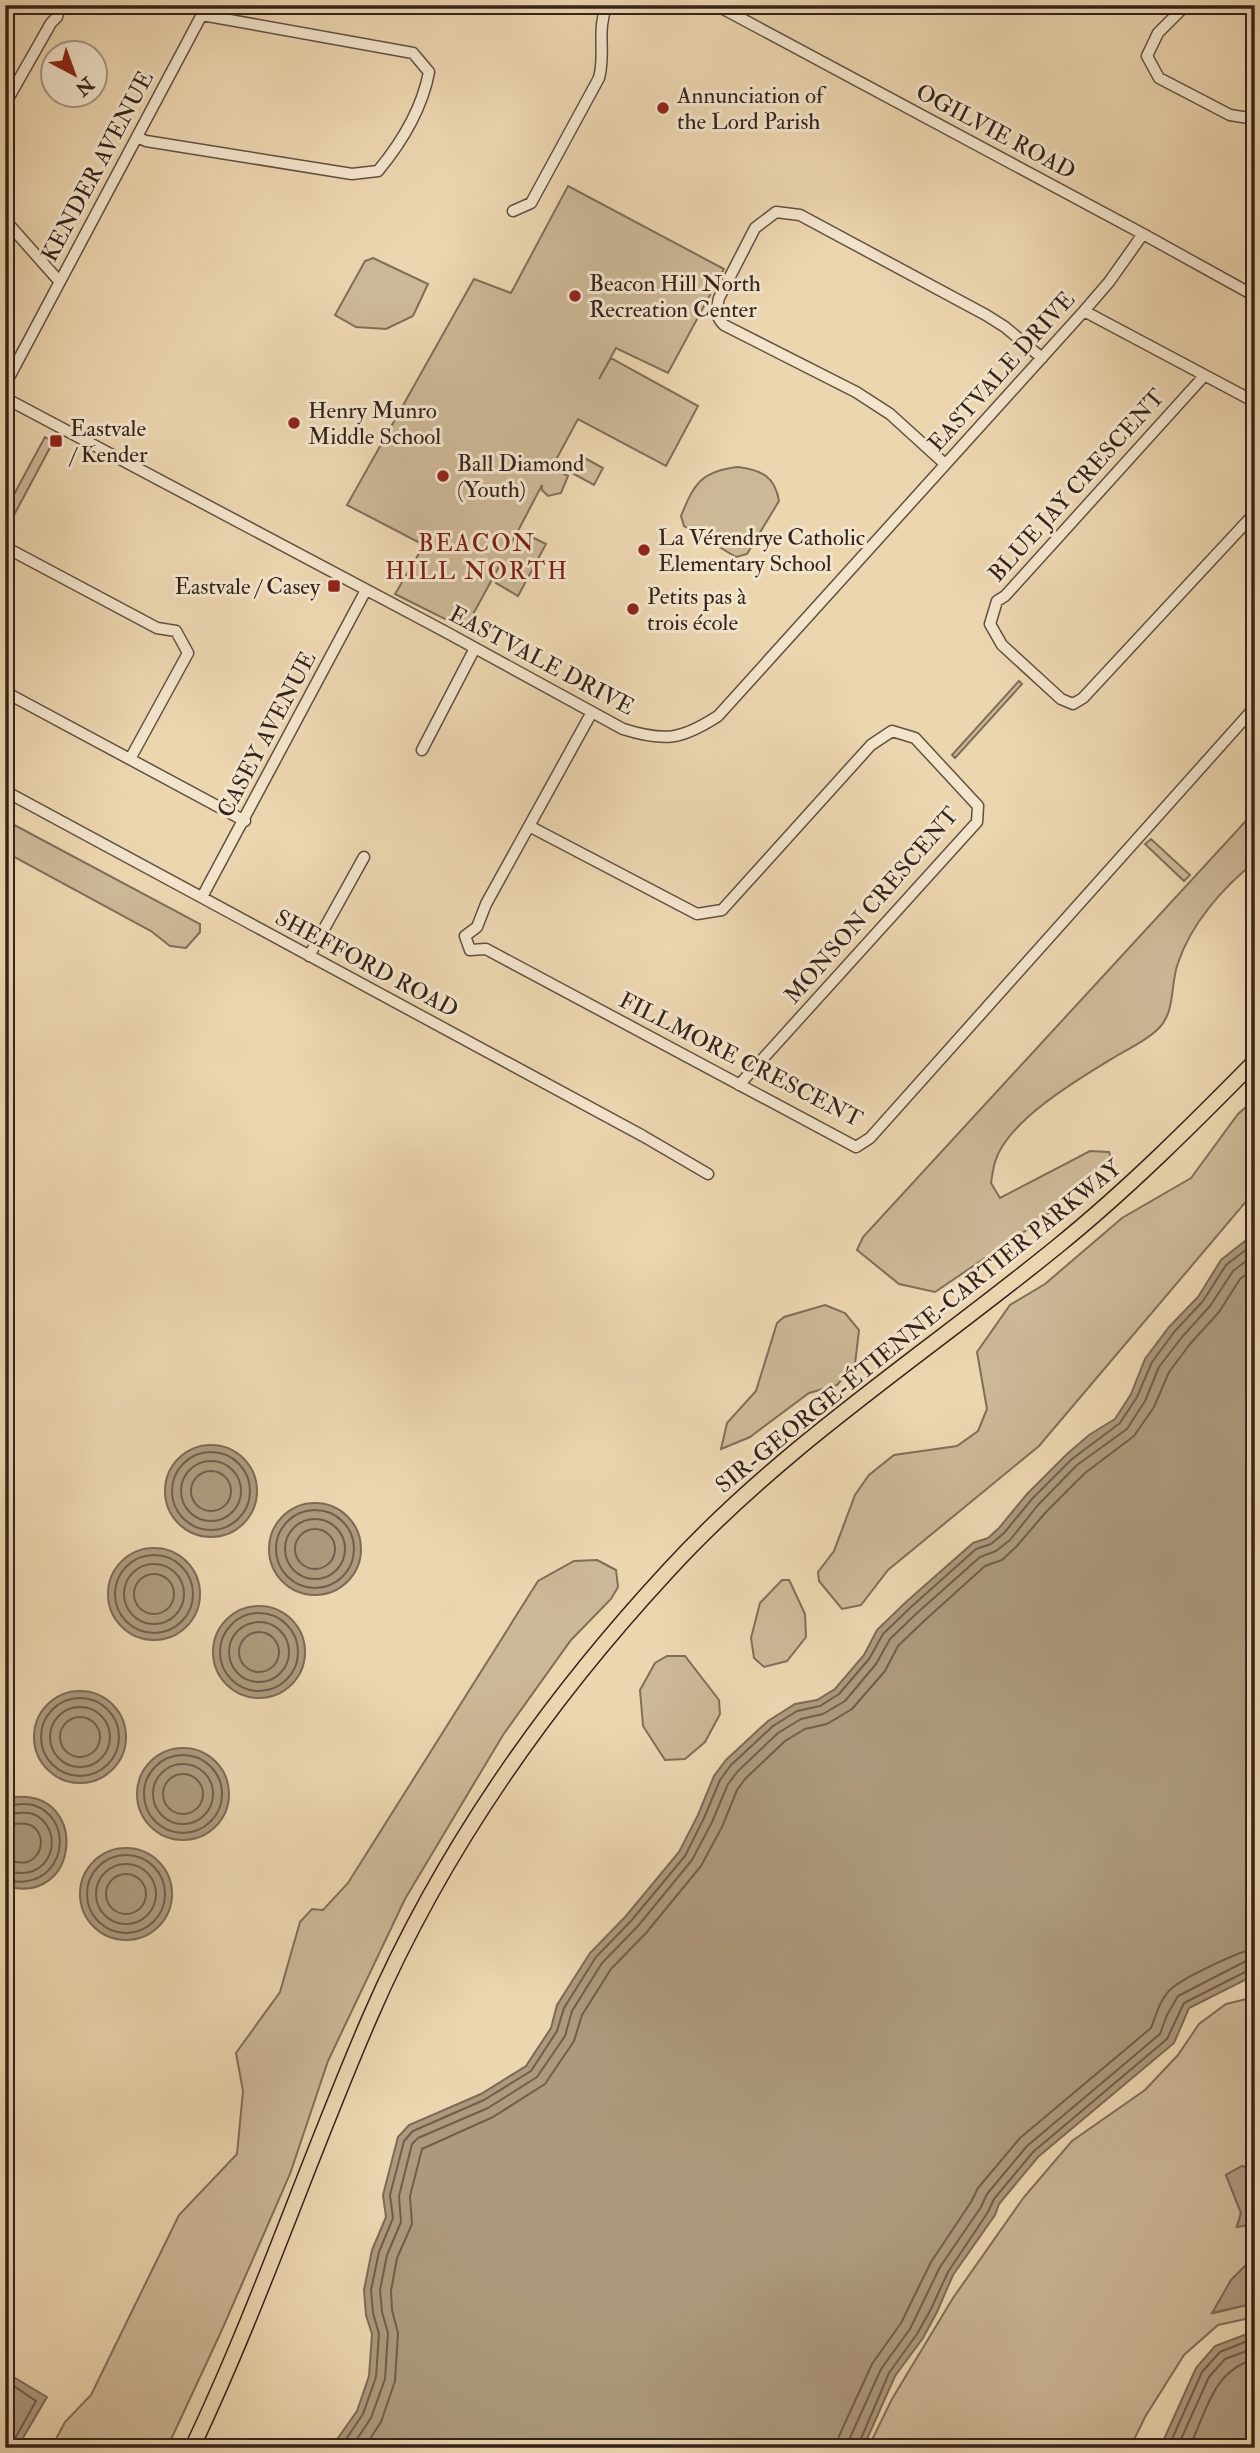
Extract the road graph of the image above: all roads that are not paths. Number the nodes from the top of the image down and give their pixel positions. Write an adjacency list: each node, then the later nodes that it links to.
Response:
1 (60, 5): 6 (street)
2 (607, 5): 9 (street)
3 (716, 5): 11 (street, OGILVIE ROAD)
4 (1186, 5): 7 (street)
5 (205, 10): 8 (street, KENDER AVENUE); 8 (street)
6 (5, 104)
7 (1255, 119)
8 (136, 137): 12 (street, KENDER AVENUE)
9 (513, 211)
10 (5, 220): 12 (street)
11 (1143, 233): 13 (street, OGILVIE ROAD); 14 (street, EASTVALE DRIVE)
12 (59, 281): 17 (street, KENDER AVENUE)
13 (1255, 296)
14 (1084, 311): 15 (street, EASTVALE DRIVE); 16 (street)
15 (1042, 358): 20 (street, EASTVALE DRIVE); 20 (street)
16 (1204, 376): 19 (street); 21 (street, BLUE JAY CRESCENT)
17 (5, 385)
18 (5, 398): 23 (street, EASTVALE DRIVE)
19 (1255, 402)
20 (945, 464): 27 (street, EASTVALE DRIVE)
21 (1255, 513)
22 (5, 547): 29 (street)
23 (366, 590): 24 (street, EASTVALE DRIVE); 31 (street, CASEY AVENUE)
24 (475, 648): 27 (street, EASTVALE DRIVE); 28 (street)
25 (5, 692): 29 (street)
26 (1255, 707): 37 (street, FILLMORE CRESCENT)
27 (592, 712): 32 (street, FILLMORE CRESCENT)
28 (422, 750)
29 (130, 759): 31 (street)
30 (5, 791): 34 (street, SHEFFORD ROAD)
31 (245, 821): 34 (street, CASEY AVENUE)
32 (529, 826): 37 (street, FILLMORE CRESCENT); 37 (street, MONSON CRESCENT)
33 (364, 857): 35 (street)
34 (202, 897): 35 (street, SHEFFORD ROAD)
35 (309, 956): 38 (street, SHEFFORD ROAD)
36 (1255, 1061): 39 (main road, SIR-GEORGE-ÉTIENNE-CARTIER PARKWAY)
37 (739, 1085)
38 (708, 1174)
39 (192, 2448)

